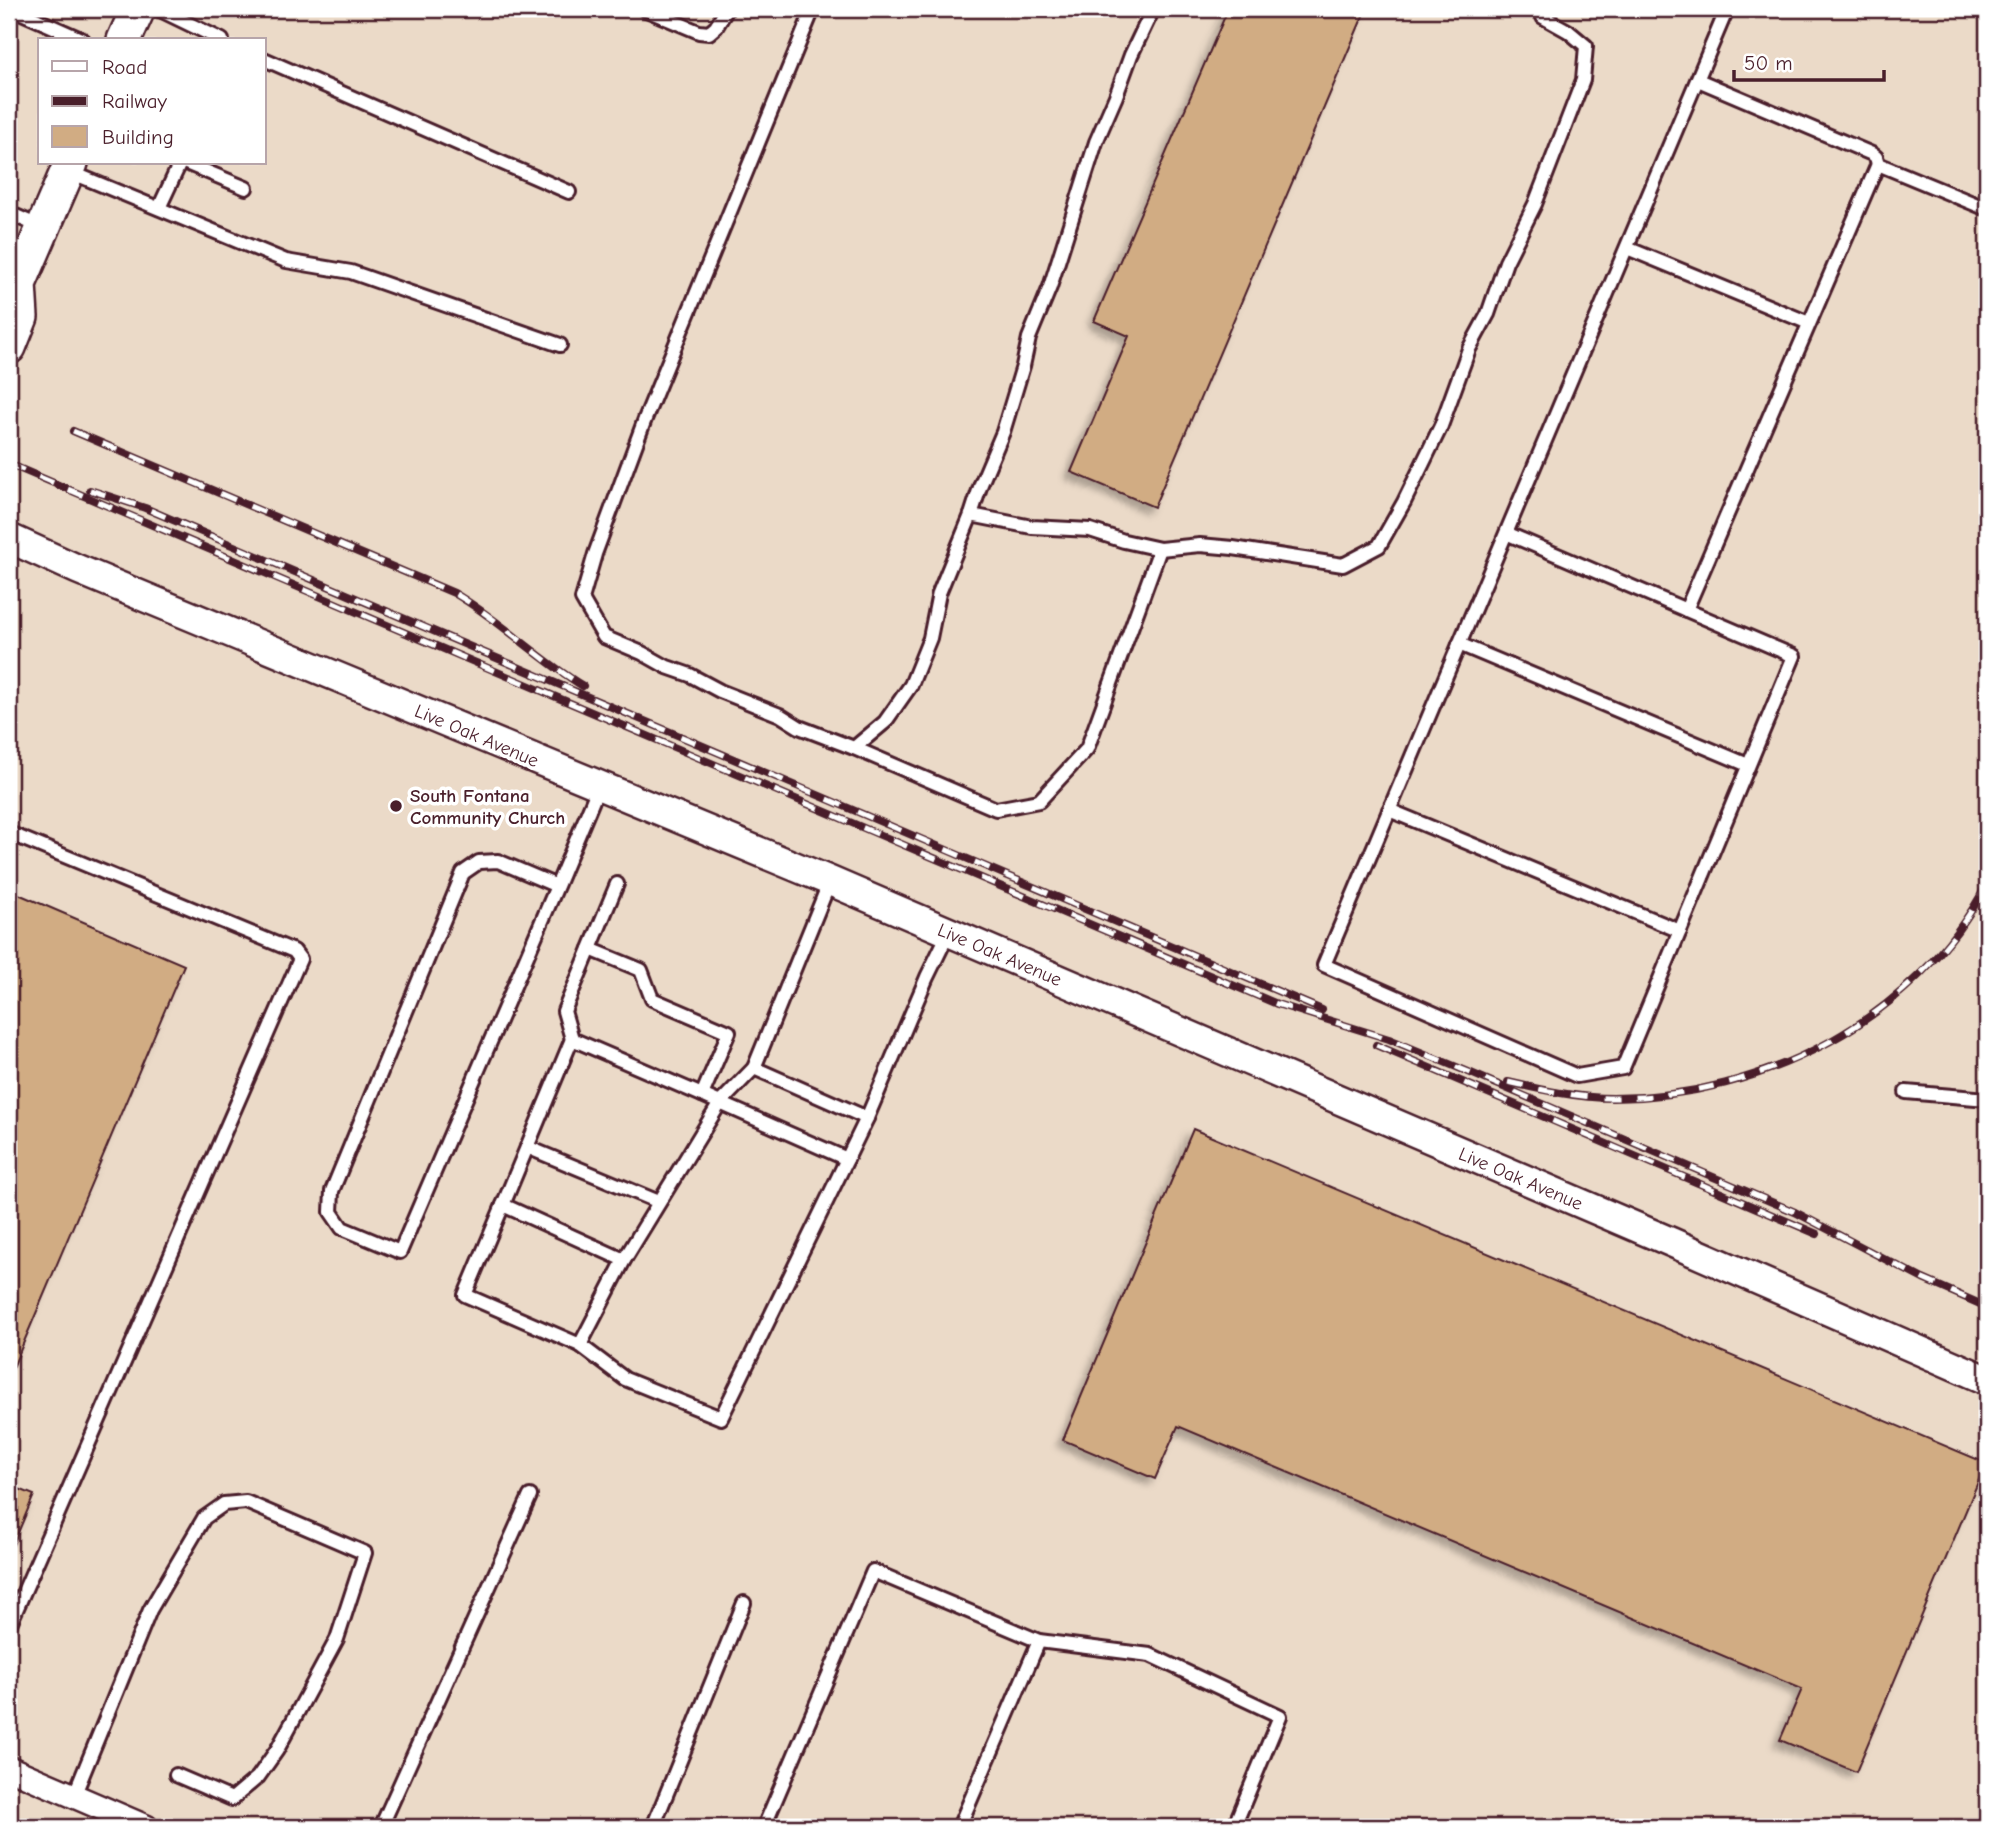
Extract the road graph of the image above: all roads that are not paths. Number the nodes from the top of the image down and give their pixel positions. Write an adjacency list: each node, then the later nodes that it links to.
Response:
1 (138, 9): 11 (main road)
2 (158, 9): 12 (lane)
3 (644, 9): 4 (lane)
4 (727, 9)
5 (813, 9): 36 (lane)
6 (1153, 9): 30 (lane)
7 (1550, 9): 33 (lane)
8 (1727, 9): 14 (lane)
9 (19, 10): 10 (lane)
10 (79, 38)
11 (125, 38)
12 (218, 38)
13 (266, 60): 20 (lane)
14 (1698, 80): 17 (lane); 25 (lane)
15 (180, 164): 21 (lane)
16 (188, 164): 19 (lane)
17 (1878, 164): 22 (lane); 27 (lane)
18 (70, 167): 21 (lane); 24 (main road)
19 (246, 188)
20 (569, 191)
21 (159, 208): 28 (lane)
22 (1987, 209)
23 (9, 213): 24 (lane)
24 (43, 229): 26 (main road)
25 (1627, 248): 27 (lane); 31 (lane)
26 (14, 287): 29 (main road)
27 (1810, 323): 34 (lane)
28 (560, 345)
29 (9, 347)
30 (971, 515): 33 (lane); 36 (lane)
31 (1506, 533): 34 (lane); 35 (lane)
32 (9, 538): 38 (street, Live Oak Avenue)
33 (1160, 549): 36 (lane)
34 (1686, 610): 37 (lane)
35 (1459, 644): 37 (lane); 39 (lane)
36 (854, 748)
37 (1748, 765): 44 (lane)
38 (600, 785): 41 (street, Live Oak Avenue); 43 (lane)
39 (1390, 810): 44 (lane); 44 (lane)
40 (9, 833): 63 (lane)
41 (830, 881): 45 (street, Live Oak Avenue); 48 (lane)
42 (617, 884): 46 (lane)
43 (557, 886): 43 (lane)
44 (1680, 931)
45 (949, 932): 53 (lane); 60 (street, Live Oak Avenue)
46 (590, 948): 47 (lane); 50 (lane)
47 (572, 1039): 50 (lane); 54 (lane)
48 (754, 1068): 52 (lane); 53 (lane)
49 (1906, 1091): 51 (lane)
50 (702, 1095): 52 (lane)
51 (1987, 1099)
52 (719, 1103): 55 (lane); 56 (lane)
53 (867, 1118): 55 (lane)
54 (527, 1147): 56 (lane); 57 (lane)
55 (847, 1159): 59 (lane)
56 (659, 1202): 58 (lane)
57 (503, 1205): 58 (lane); 59 (lane)
58 (624, 1260): 59 (lane)
59 (580, 1345)
60 (1987, 1380)
61 (530, 1496): 69 (lane)
62 (744, 1603): 70 (lane)
63 (9, 1626)
64 (1039, 1641): 71 (lane); 72 (lane); 73 (lane)
65 (9, 1768): 67 (street)
66 (176, 1775): 67 (lane)
67 (74, 1796): 68 (street)
68 (146, 1827)
69 (381, 1827)
70 (653, 1827)
71 (764, 1827)
72 (959, 1827)
73 (1234, 1827)

